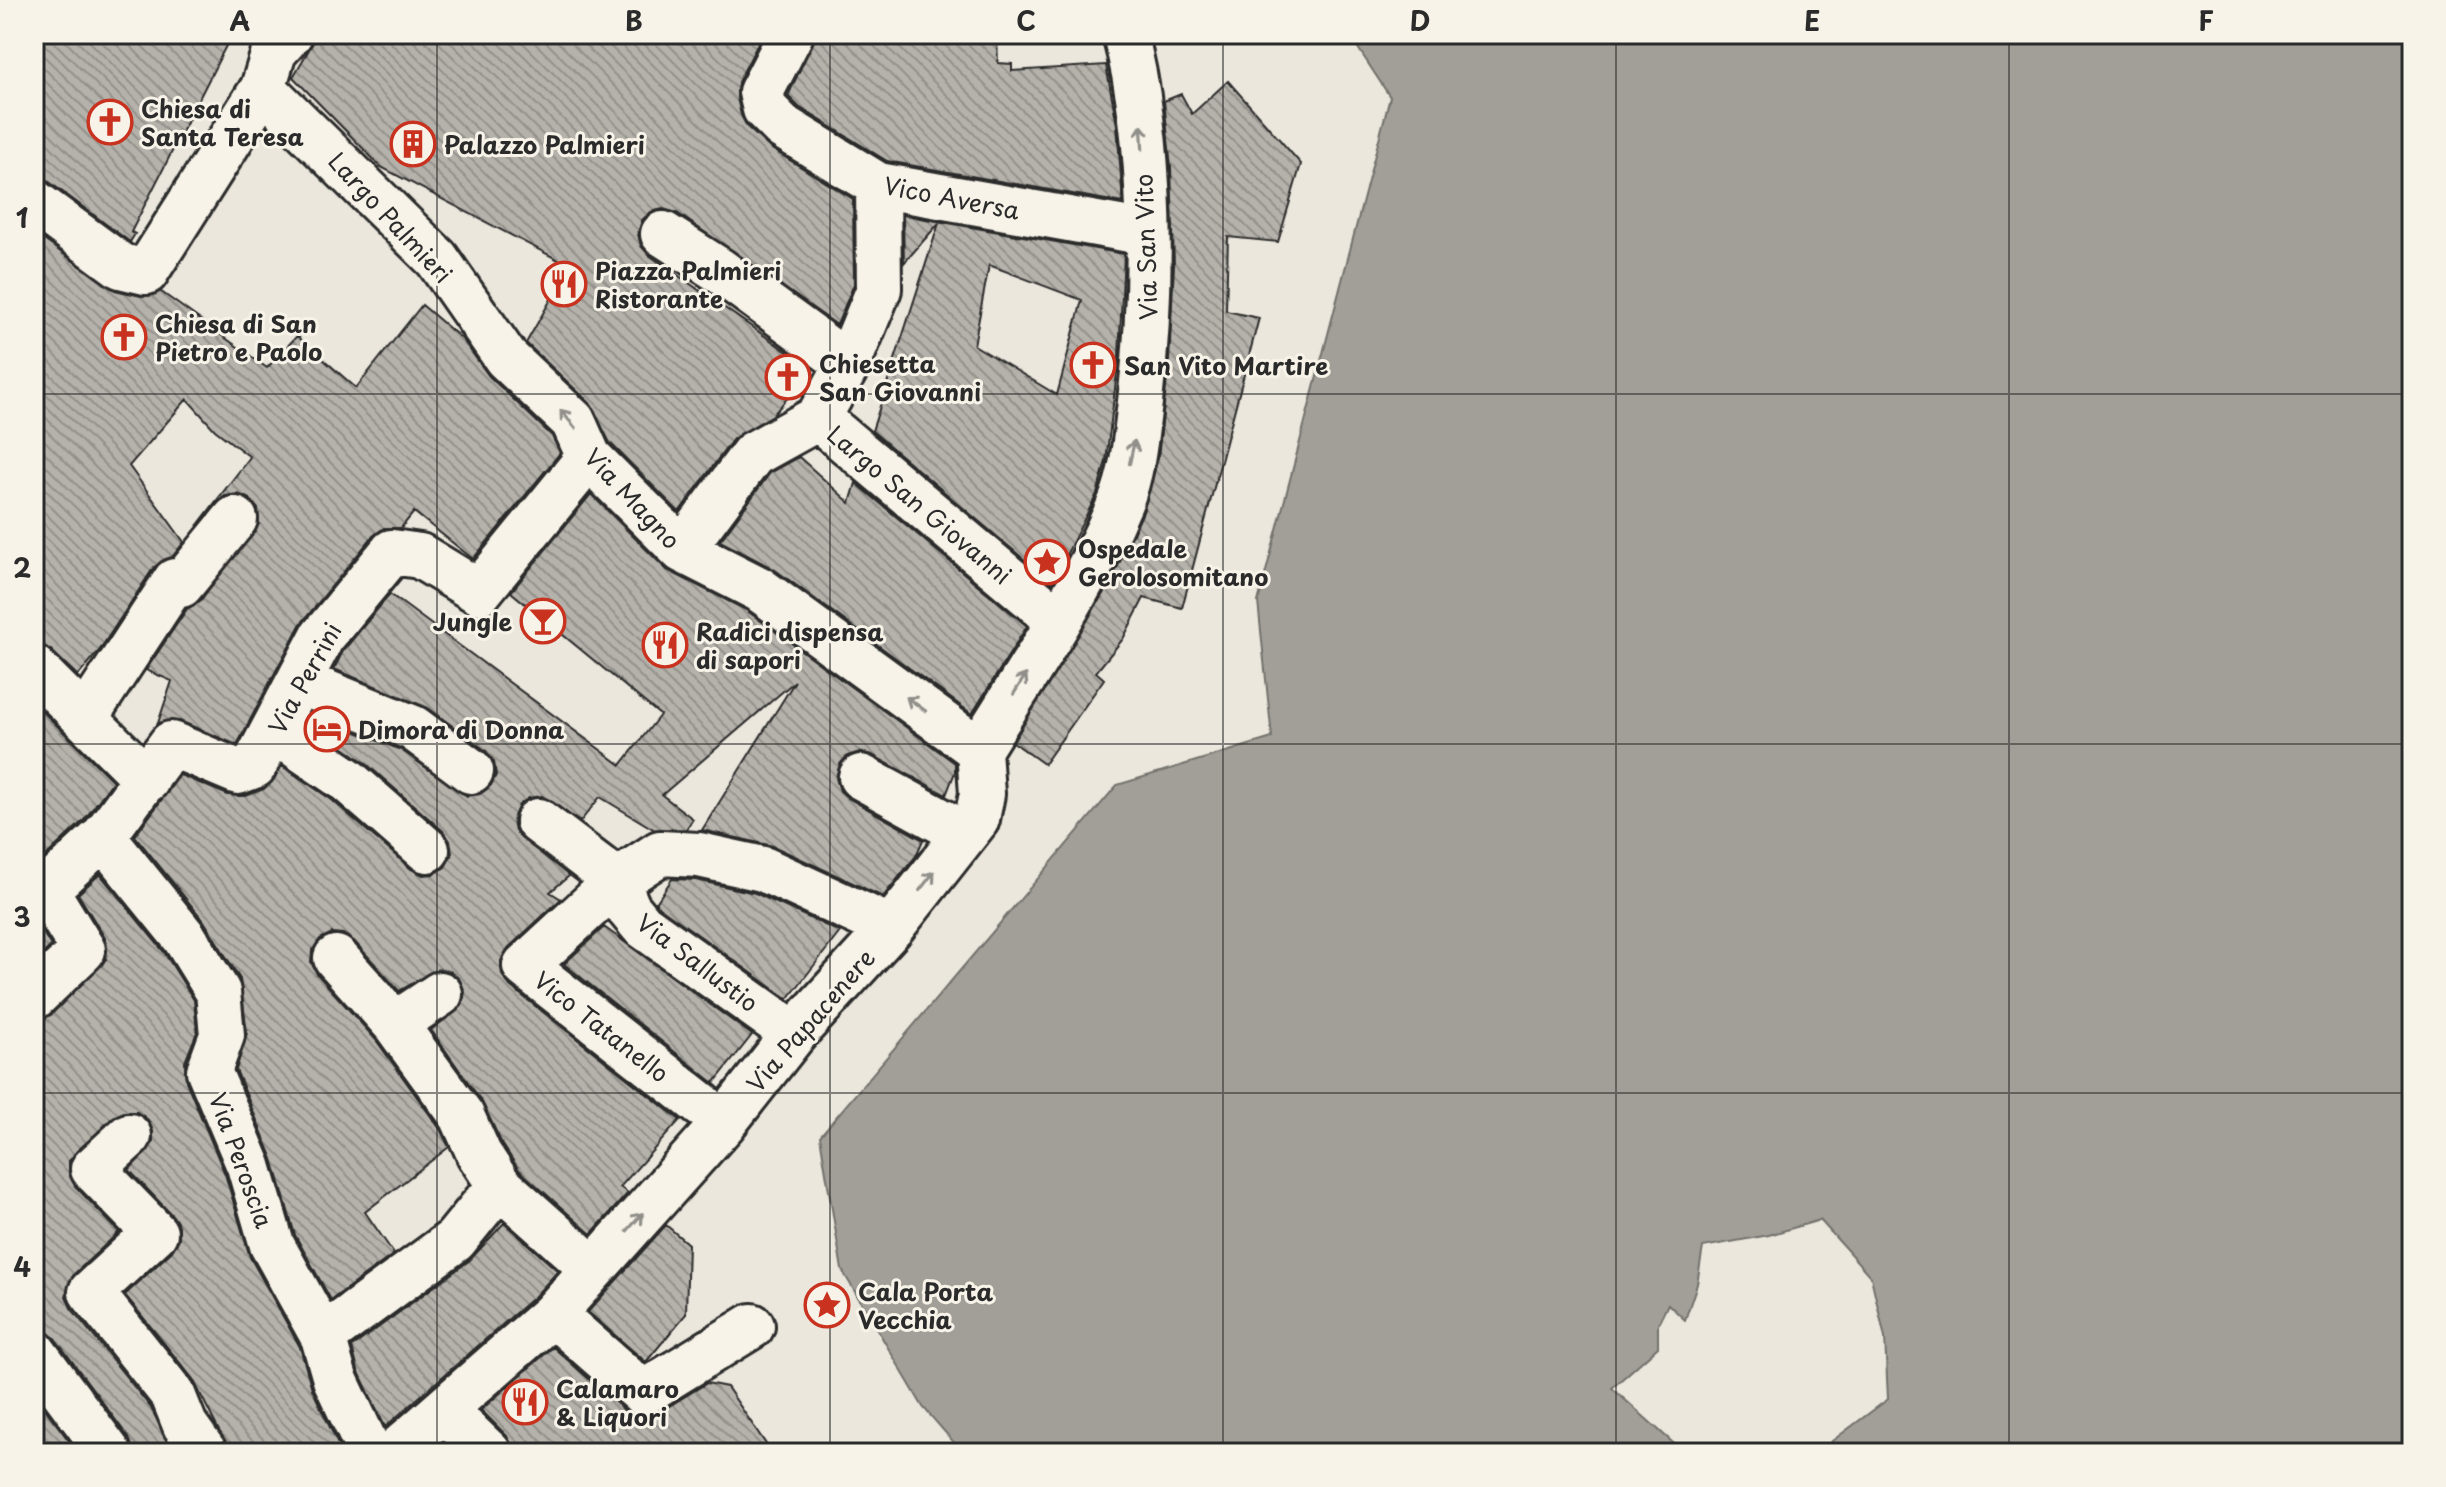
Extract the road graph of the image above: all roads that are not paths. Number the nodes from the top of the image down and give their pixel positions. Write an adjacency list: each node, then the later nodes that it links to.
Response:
1 (290, 34): 4 (street)
2 (791, 34): 5 (street, Vico Aversa)
3 (1125, 34): 7 (street, Via San Vito, one-way to 3)
4 (263, 88): 6 (street); 9 (street, Largo Palmieri)
5 (878, 185): 7 (street, Vico Aversa); 10 (street, Largo San Giovanni)
6 (34, 202)
7 (1147, 233): 15 (street, Via San Vito, one-way to 7)
8 (663, 234): 10 (street)
9 (506, 358): 12 (street, Via Magno, one-way to 9)
10 (848, 364): 11 (street, Largo San Giovanni)
11 (818, 418): 14 (street, Largo San Giovanni); 15 (street, Largo San Giovanni)
12 (589, 457): 14 (street, Via Magno); 17 (street, Via Perrini)
13 (235, 519): 18 (street)
14 (682, 550): 20 (street, Via Magno, one-way to 14)
15 (1059, 621): 20 (street, Via San Vito, one-way to 15)
16 (34, 668): 18 (street)
17 (300, 682): 19 (street, Via Perrini); 21 (street)
18 (85, 718): 23 (street)
19 (275, 731): 23 (street, Via Perrini); 27 (street)
20 (979, 750): 25 (street, Via Papacenere)
21 (471, 771)
22 (861, 777): 25 (street)
23 (147, 780): 26 (street)
24 (538, 821): 28 (street, Via Sallustio)
25 (965, 834): 29 (street, Via Papacenere, one-way to 25)
26 (103, 837): 32 (street); 41 (street, Via Peroscia)
27 (427, 850)
28 (617, 881): 29 (street); 34 (street, Via Sallustio); 35 (street, Vico Tatanello)
29 (891, 928): 34 (street, Via Papacenere)
30 (336, 958): 33 (street)
31 (440, 994): 33 (street)
32 (34, 997)
33 (395, 1024): 38 (street)
34 (794, 1034): 35 (street, Via Papacenere)
35 (712, 1113): 38 (street, Via Papacenere, one-way to 35)
36 (129, 1136): 45 (street)
37 (485, 1203): 41 (street)
38 (593, 1269): 39 (street, Via Papacenere)
39 (553, 1314): 40 (street); 43 (street, Via Papacenere)
40 (752, 1326)
41 (323, 1337): 46 (street, Via Peroscia)
42 (40, 1375): 44 (street)
43 (444, 1410): 47 (street, Via Papacenere); 48 (street)
44 (109, 1453)
45 (205, 1453)
46 (370, 1453)
47 (394, 1453)
48 (489, 1453)

